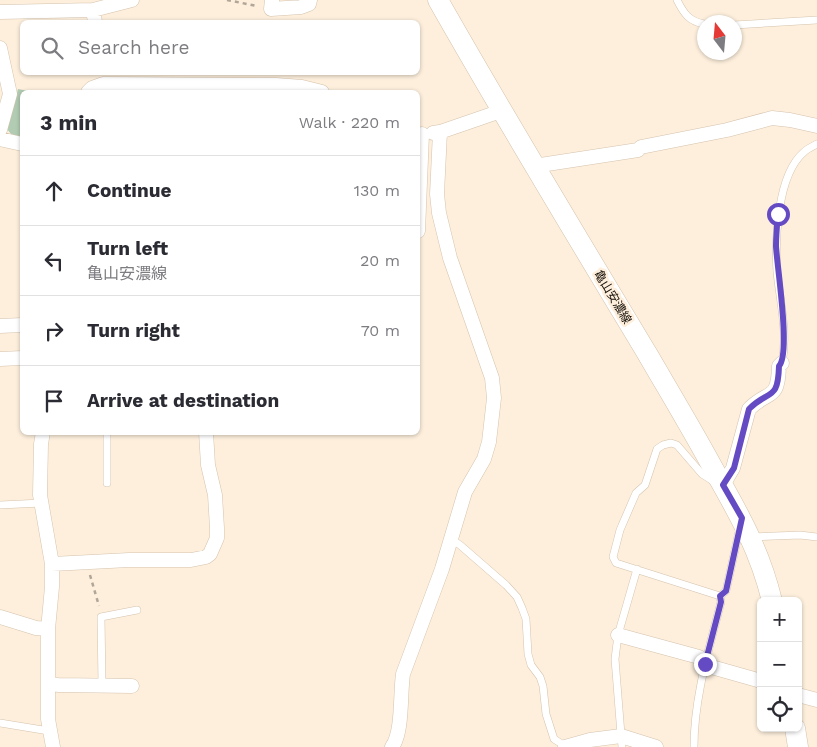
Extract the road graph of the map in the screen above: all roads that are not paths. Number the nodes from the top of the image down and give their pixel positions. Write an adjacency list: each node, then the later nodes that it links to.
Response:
1 (132, 0): 8 (street)
2 (310, 0): 6 (street)
3 (438, 0): 18 (main road, 亀山安濃線)
4 (677, 0): 10 (lane)
5 (78, 5): 7 (street); 8 (street)
6 (272, 5)
7 (0, 12)
8 (94, 16)
9 (817, 20): 11 (lane)
10 (697, 22)
11 (742, 25)
12 (0, 48): 20 (street)
13 (102, 78): 14 (street); 16 (street)
14 (211, 89): 15 (street)
15 (247, 89): 17 (street)
16 (90, 90)
17 (314, 90)
18 (501, 111): 21 (street); 26 (main road, 亀山安濃線)
19 (817, 126): 26 (street)
20 (0, 130)
21 (440, 132): 22 (street); 42 (street)
22 (420, 134)
23 (0, 139): 24 (street)
24 (20, 144)
25 (817, 144): 31 (lane)
26 (534, 166): 36 (main road, 亀山安濃線)
27 (20, 325): 28 (street)
28 (0, 326)
29 (20, 358): 30 (street)
30 (0, 359)
31 (782, 363): 36 (street)
32 (42, 435): 37 (street)
33 (107, 435): 35 (lane)
34 (206, 435): 43 (street)
35 (107, 482)
36 (723, 485): 39 (main road, 亀山安濃線); 44 (lane)
37 (42, 503): 38 (lane); 43 (street)
38 (0, 505)
39 (742, 518): 41 (main road, 亀山安濃線); 45 (lane)
40 (817, 537): 41 (lane)
41 (751, 538): 46 (main road, 亀山安濃線)
42 (451, 539): 62 (lane); 64 (street)
43 (52, 564): 49 (street)
44 (637, 569): 45 (lane); 50 (lane)
45 (720, 596): 51 (lane)
46 (771, 597)
47 (136, 610): 54 (lane)
48 (0, 617): 49 (street)
49 (48, 629): 53 (street)
50 (618, 635): 51 (street); 61 (lane)
51 (705, 664): 52 (street); 66 (lane)
52 (757, 680)
53 (48, 683): 54 (street); 59 (street)
54 (102, 685): 55 (street)
55 (132, 686)
56 (802, 696): 57 (street)
57 (817, 700)
58 (0, 723): 59 (lane)
59 (49, 731): 63 (street)
60 (796, 732): 67 (main road)
61 (621, 741): 62 (street); 65 (street)
62 (565, 746)
63 (53, 747)
64 (392, 747)
65 (656, 747)
66 (694, 747)
67 (798, 747)

